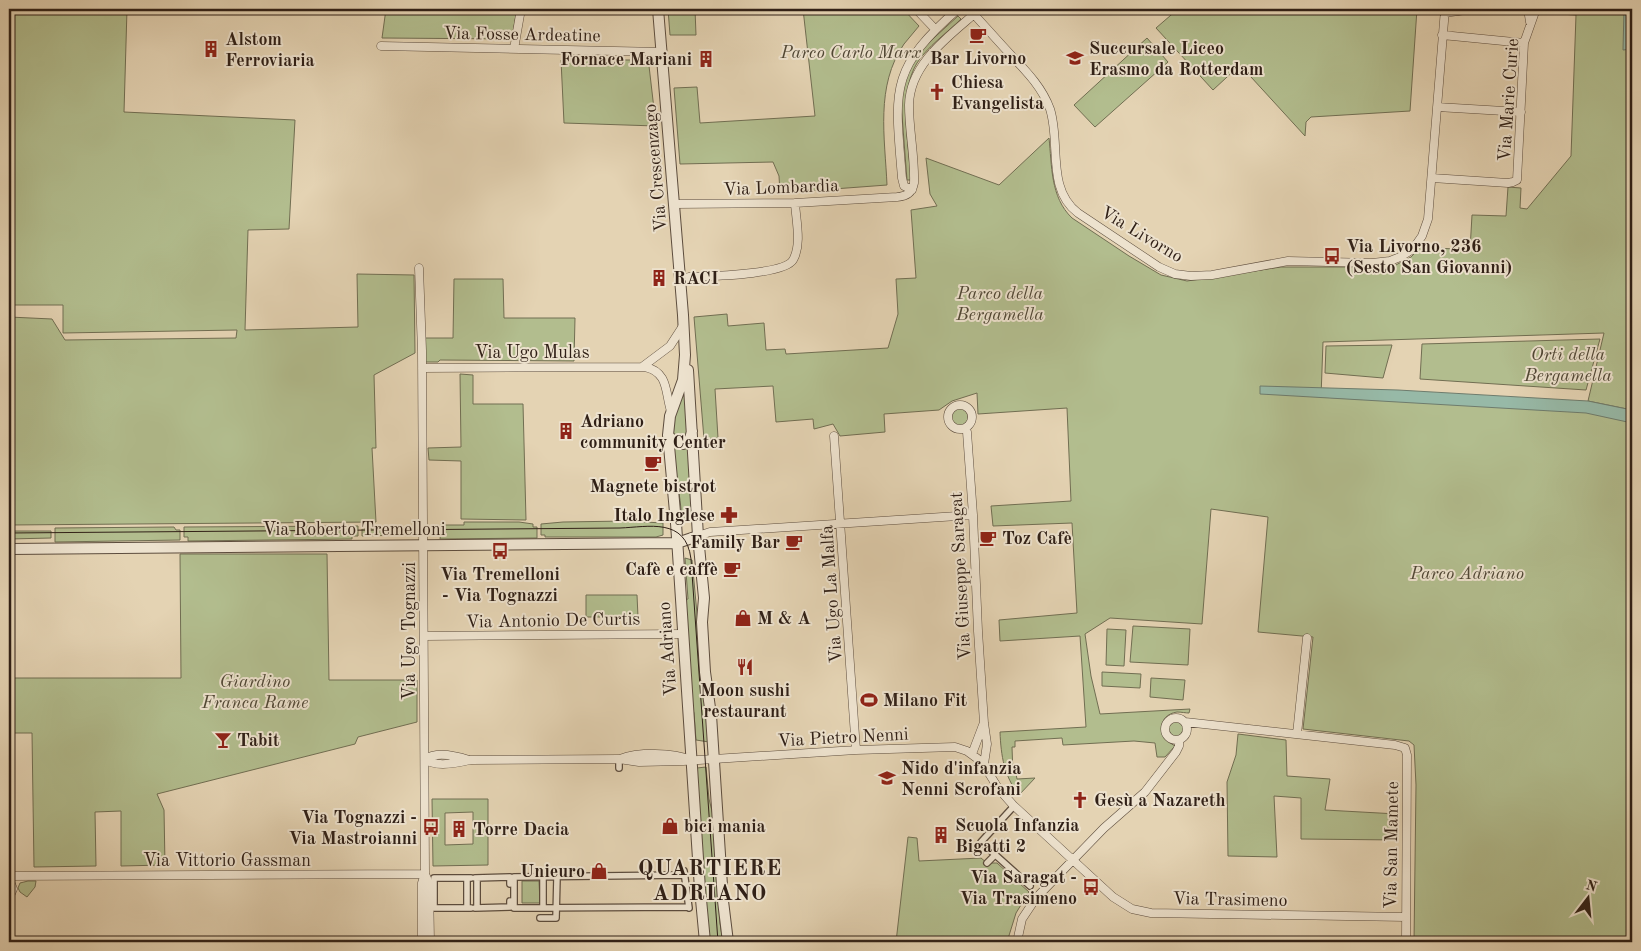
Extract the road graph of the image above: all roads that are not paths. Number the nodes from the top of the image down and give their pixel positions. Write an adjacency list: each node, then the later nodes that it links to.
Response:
1 (521, 9): 15 (street)
2 (658, 9): 16 (street, Via Crescenzago)
3 (916, 9): 11 (street)
4 (958, 9): 11 (street)
5 (1473, 9): 9 (street, Via Livorno)
6 (1528, 9): 10 (street, Via Marie Curie)
7 (1536, 9): 10 (street, Via Marie Curie)
8 (974, 11): 19 (street, Via Livorno); 21 (street)
9 (1444, 11): 12 (street, Via Livorno)
10 (1530, 24): 13 (street, Via Marie Curie)
11 (935, 29): 20 (street)
12 (1442, 36): 13 (street); 17 (street, Via Livorno)
13 (1524, 43): 18 (street, Via Marie Curie)
14 (381, 46): 15 (street, Via Fosse Ardeatine)
15 (514, 49): 16 (street, Via Fosse Ardeatine)
16 (662, 52): 25 (street, Via Crescenzago)
17 (1437, 106): 18 (street); 19 (street, Via Livorno)
18 (1521, 112): 19 (street, Via Marie Curie)
19 (1432, 178)
20 (903, 182): 21 (street); 22 (street); 23 (street)
21 (912, 190): 22 (street)
22 (901, 197): 23 (street, Via Lombardia)
23 (888, 198): 24 (street, Via Lombardia)
24 (795, 203): 25 (street, Via Lombardia); 27 (street)
25 (674, 204): 28 (street, Via Crescenzago)
26 (419, 268): 31 (street, Via Ugo Tognazzi)
27 (689, 277)
28 (684, 326): 29 (street, Via Adriano); 30 (street)
29 (685, 355): 32 (street, Via Adriano); 34 (street, Via Adriano)
30 (642, 366): 31 (street, Via Ugo Mulas); 32 (street)
31 (422, 368): 41 (street, Via Ugo Tognazzi)
32 (671, 411): 35 (street, Via Adriano)
33 (965, 428): 37 (street, Via Giuseppe Saragat)
34 (692, 430): 35 (street); 39 (street, Via Adriano)
35 (668, 435): 40 (street, Via Adriano)
36 (834, 436): 38 (street, Via Ugo La Malfa)
37 (973, 515): 38 (street); 47 (street, Via Giuseppe Saragat)
38 (841, 524): 39 (street); 52 (street, Via Ugo La Malfa)
39 (698, 536): 40 (street, Via Roberto Tremelloni); 56 (street, Via Adriano)
40 (677, 542): 41 (street, Via Roberto Tremelloni); 43 (street, Via Adriano)
41 (423, 545): 42 (street, Via Roberto Tremelloni); 44 (street, Via Ugo Tognazzi)
42 (9, 549)
43 (683, 634): 44 (street, Via Antonio De Curtis); 57 (street, Via Adriano)
44 (424, 636): 54 (street, Via Ugo Tognazzi)
45 (1308, 638): 50 (street)
46 (1185, 722): 48 (street); 49 (street); 51 (street)
47 (984, 723): 53 (street, Via Giuseppe Saragat); 58 (street, Via Giuseppe Saragat)
48 (1205, 725): 49 (street); 50 (street)
49 (1188, 730): 51 (street)
50 (1297, 734): 74 (street, Via San Mamete)
51 (1179, 740): 62 (street)
52 (856, 750): 53 (street, Via Pietro Nenni); 56 (street, Via Pietro Nenni)
53 (972, 754): 58 (street)
54 (425, 759): 55 (street, Via Pietro Nenni); 64 (street, Via Ugo Tognazzi)
55 (619, 759): 57 (street, Via Pietro Nenni); 59 (street)
56 (714, 759): 57 (street, Via Pietro Nenni); 79 (street, Via Adriano)
57 (691, 760): 78 (street, Via Adriano)
58 (984, 764): 60 (street)
59 (619, 768)
60 (1013, 805): 61 (street); 62 (street)
61 (996, 855): 63 (street); 69 (street)
62 (1073, 860): 74 (street, Via Trasimeno); 80 (street)
63 (987, 863)
64 (426, 874): 68 (street, Via Vittorio Gassman); 76 (street, Via Ugo Tognazzi); 77 (street, Via Ugo Tognazzi)
65 (543, 877): 66 (street); 72 (street); 72 (street)
66 (557, 877): 73 (street); 73 (street)
67 (472, 878): 71 (street); 71 (street); 71 (street); 71 (street)
68 (10, 880): 70 (street, Via Vittorio Gassman)
69 (1030, 886)
70 (9, 898)
71 (473, 908)
72 (543, 908): 73 (street)
73 (556, 908): 75 (street)
74 (1406, 917): 81 (street, Via San Mamete)
75 (540, 918)
76 (422, 942)
77 (430, 942)
78 (705, 942)
79 (728, 942)
80 (1017, 942)
81 (1406, 942)

